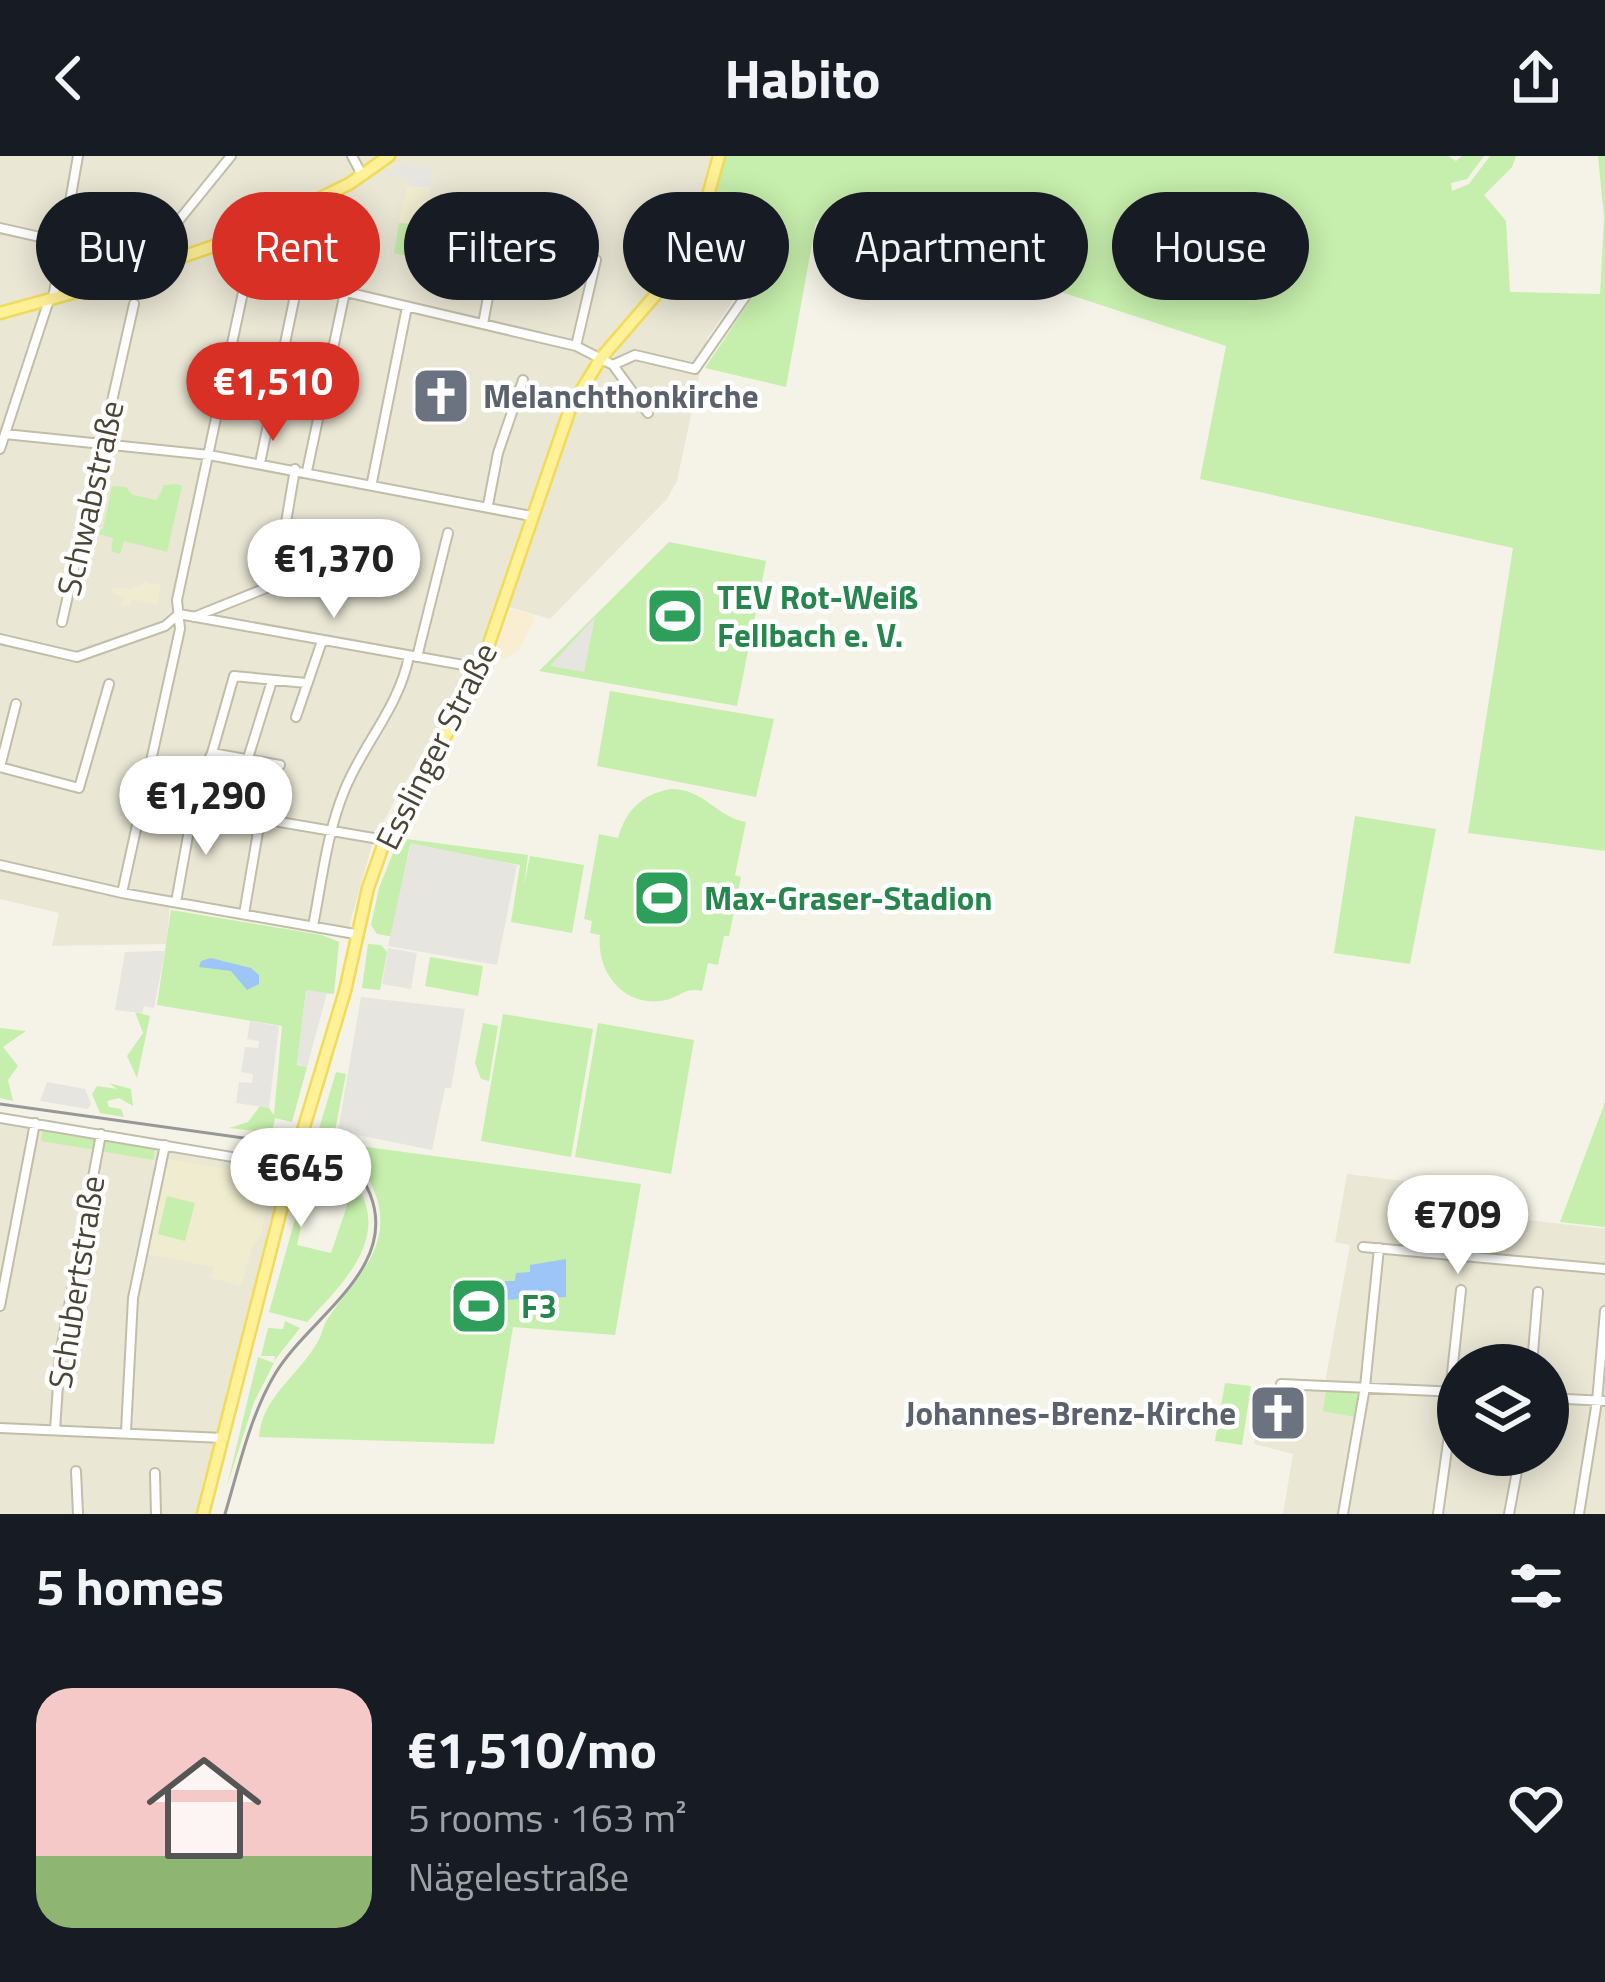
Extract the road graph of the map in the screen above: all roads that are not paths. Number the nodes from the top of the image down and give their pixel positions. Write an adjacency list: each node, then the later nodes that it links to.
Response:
1 (78, 156): 7 (street)
2 (231, 156): 10 (street)
3 (352, 156): 6 (street)
4 (389, 156): 6 (main road)
5 (719, 156): 9 (main road, Esslinger Straße)
6 (362, 176): 8 (main road)
7 (71, 192)
8 (330, 192)
9 (709, 192)
10 (188, 209)
11 (0, 228): 12 (street)
12 (36, 236)
13 (51, 300): 22 (main road); 28 (street)
14 (241, 300): 31 (street)
15 (294, 300): 32 (street)
16 (343, 300): 33 (street)
17 (378, 300): 21 (street)
18 (651, 300): 25 (main road, Esslinger Straße)
19 (742, 300): 25 (street)
20 (134, 304): 29 (street, Schwabstraße)
21 (406, 307): 23 (street); 34 (street)
22 (0, 313)
23 (483, 324): 24 (street); 24 (street)
24 (576, 346): 25 (street)
25 (607, 362): 27 (street); 36 (main road, Esslinger Straße)
26 (523, 380): 35 (street)
27 (648, 413)
28 (4, 434): 29 (street); 30 (street)
29 (101, 445): 31 (street); 40 (street, Schwabstraße)
30 (0, 449)
31 (208, 454): 32 (street); 38 (street)
32 (260, 464): 33 (street)
33 (301, 470): 34 (street); 39 (street)
34 (372, 483): 35 (street)
35 (488, 506): 36 (street)
36 (531, 516): 44 (main road, Esslinger Straße)
37 (448, 533): 43 (street)
38 (179, 614): 39 (street); 41 (street); 54 (street)
39 (193, 617): 42 (street)
40 (62, 622)
41 (0, 639)
42 (322, 641): 43 (street); 46 (street)
43 (413, 656): 44 (street); 57 (street)
44 (482, 668): 58 (main road, Esslinger Straße)
45 (272, 681): 46 (street); 50 (street); 51 (street)
46 (306, 683): 49 (street)
47 (109, 684): 53 (street)
48 (16, 704): 53 (street)
49 (296, 717)
50 (212, 754): 51 (street); 55 (street)
51 (248, 758): 52 (street)
52 (280, 765)
53 (0, 767)
54 (145, 799): 55 (street); 60 (street)
55 (189, 807): 56 (street); 61 (street)
56 (260, 820): 57 (street); 62 (street)
57 (331, 831): 58 (street); 63 (street)
58 (385, 840): 64 (main road, Esslinger Straße)
59 (0, 865): 60 (street)
60 (122, 892): 61 (street)
61 (176, 902): 62 (street)
62 (244, 914): 63 (street)
63 (313, 926): 64 (street)
64 (355, 934): 69 (main road, Esslinger Straße)
65 (0, 1118): 66 (street)
66 (34, 1124): 67 (street); 75 (street)
67 (101, 1134): 68 (street); 85 (street, Schubertstraße)
68 (165, 1144): 69 (street); 86 (street)
69 (292, 1167): 87 (main road, Esslinger Straße)
70 (1363, 1247): 71 (street)
71 (1379, 1248): 72 (street); 80 (street)
72 (1605, 1269)
73 (1461, 1290): 77 (street)
74 (1538, 1292): 78 (street)
75 (0, 1306)
76 (1605, 1311): 83 (street)
77 (1457, 1344)
78 (1534, 1344)
79 (1281, 1384): 80 (street)
80 (1365, 1388): 81 (street); 95 (street)
81 (1437, 1391)
82 (1569, 1399): 83 (street)
83 (1601, 1401): 98 (street)
84 (0, 1428): 85 (street)
85 (55, 1430): 86 (street)
86 (126, 1431): 87 (street)
87 (223, 1438): 94 (main road, Esslinger Straße)
88 (76, 1471): 92 (street)
89 (155, 1473): 93 (street)
90 (1443, 1476): 96 (street)
91 (1516, 1476): 97 (street)
92 (78, 1514)
93 (155, 1514)
94 (203, 1514)
95 (1343, 1514)
96 (1438, 1514)
97 (1509, 1514)
98 (1579, 1514)

